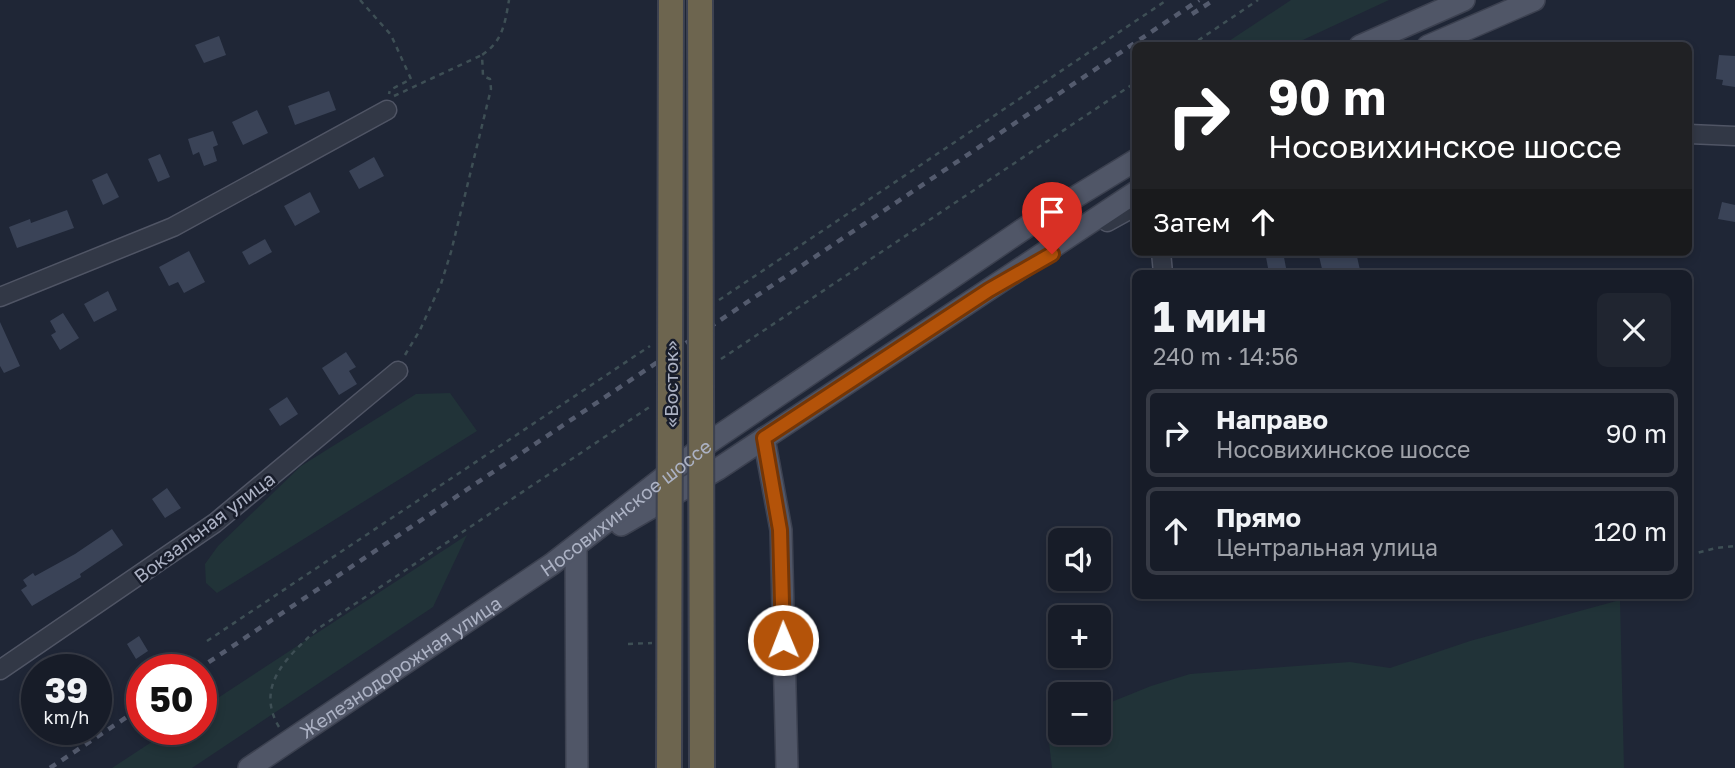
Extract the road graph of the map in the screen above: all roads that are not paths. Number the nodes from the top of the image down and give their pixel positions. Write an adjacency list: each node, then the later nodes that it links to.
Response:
1 (671, 0): 25 (highway, «Восток», bridge)
2 (700, 0): 26 (highway, «Восток», bridge)
3 (1449, 0): 6 (street)
4 (1464, 0): 6 (main road)
5 (1526, 3): 8 (main road); 9 (street)
6 (1427, 16): 7 (main road)
7 (1369, 42)
8 (1437, 42)
9 (1463, 42)
10 (387, 110): 17 (street)
11 (1692, 134): 12 (street)
12 (1735, 136)
13 (1132, 162): 20 (main road, Носовихинское шоссе)
14 (1132, 195): 16 (main road, Носовихинское шоссе)
15 (1132, 208): 16 (street)
16 (989, 290): 19 (main road, Носовихинское шоссе)
17 (0, 297)
18 (398, 371): 22 (street, Вокзальная улица)
19 (764, 438): 20 (main road, Носовихинское шоссе); 27 (main road)
20 (576, 548): 21 (main road, Носовихинское шоссе); 24 (main road)
21 (552, 564): 23 (main road, Железнодорожная улица)
22 (0, 670)
23 (249, 768)
24 (577, 768)
25 (669, 768)
26 (702, 768)
27 (787, 768)

